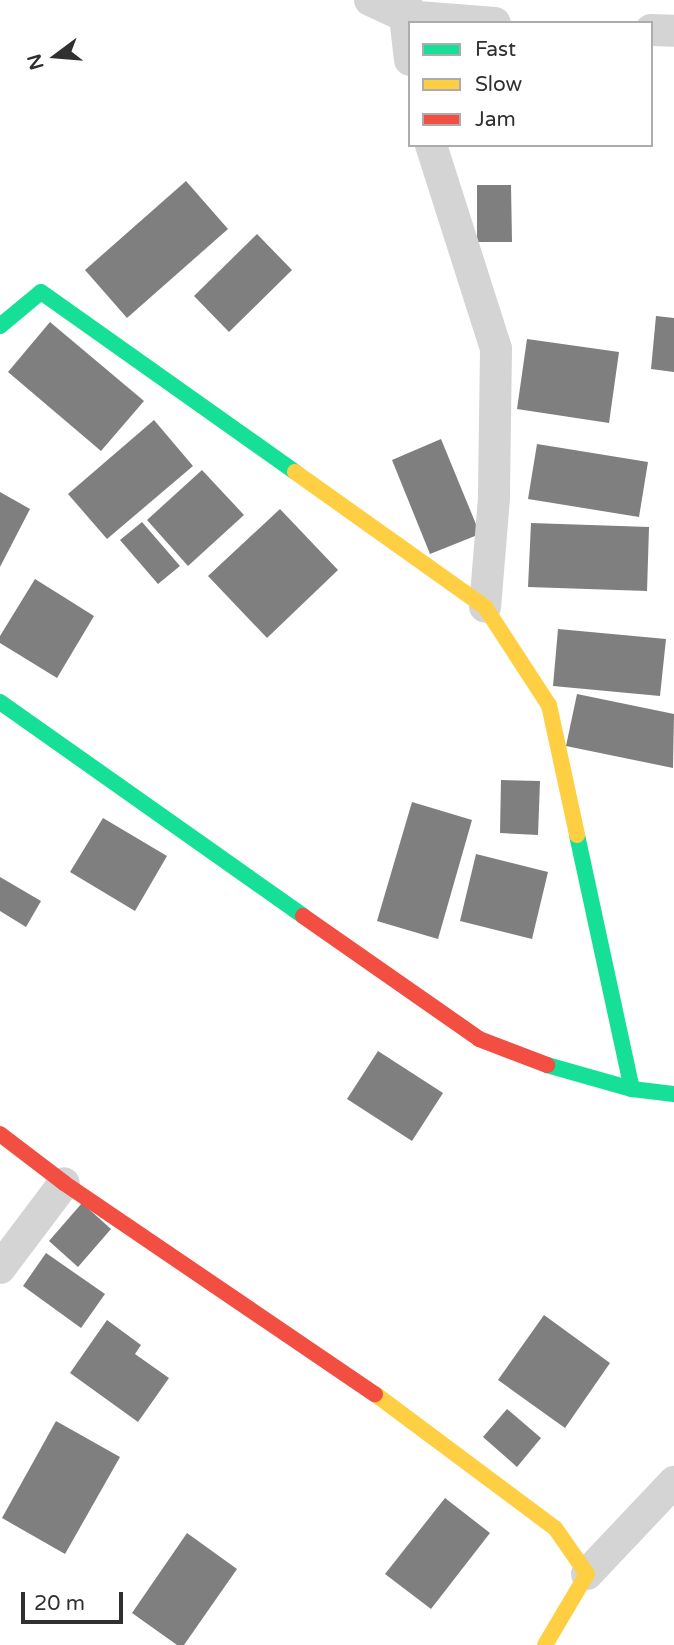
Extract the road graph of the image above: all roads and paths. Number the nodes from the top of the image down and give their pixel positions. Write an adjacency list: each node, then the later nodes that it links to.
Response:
1 (370, 0): 2 (street)
2 (405, 8): 3 (street); 6 (street)
3 (483, 21)
4 (653, 30): 5 (street)
5 (674, 31)
6 (408, 39)
7 (432, 147): 9 (street)
8 (0, 326): 9 (street)
9 (485, 607): 11 (street)
10 (0, 702): 11 (street)
11 (632, 1089): 12 (street)
12 (674, 1094)
13 (0, 1135): 14 (street)
14 (64, 1184): 15 (street); 17 (street)
15 (0, 1268)
16 (674, 1482): 17 (street)
17 (587, 1574): 18 (street)
18 (545, 1645)

